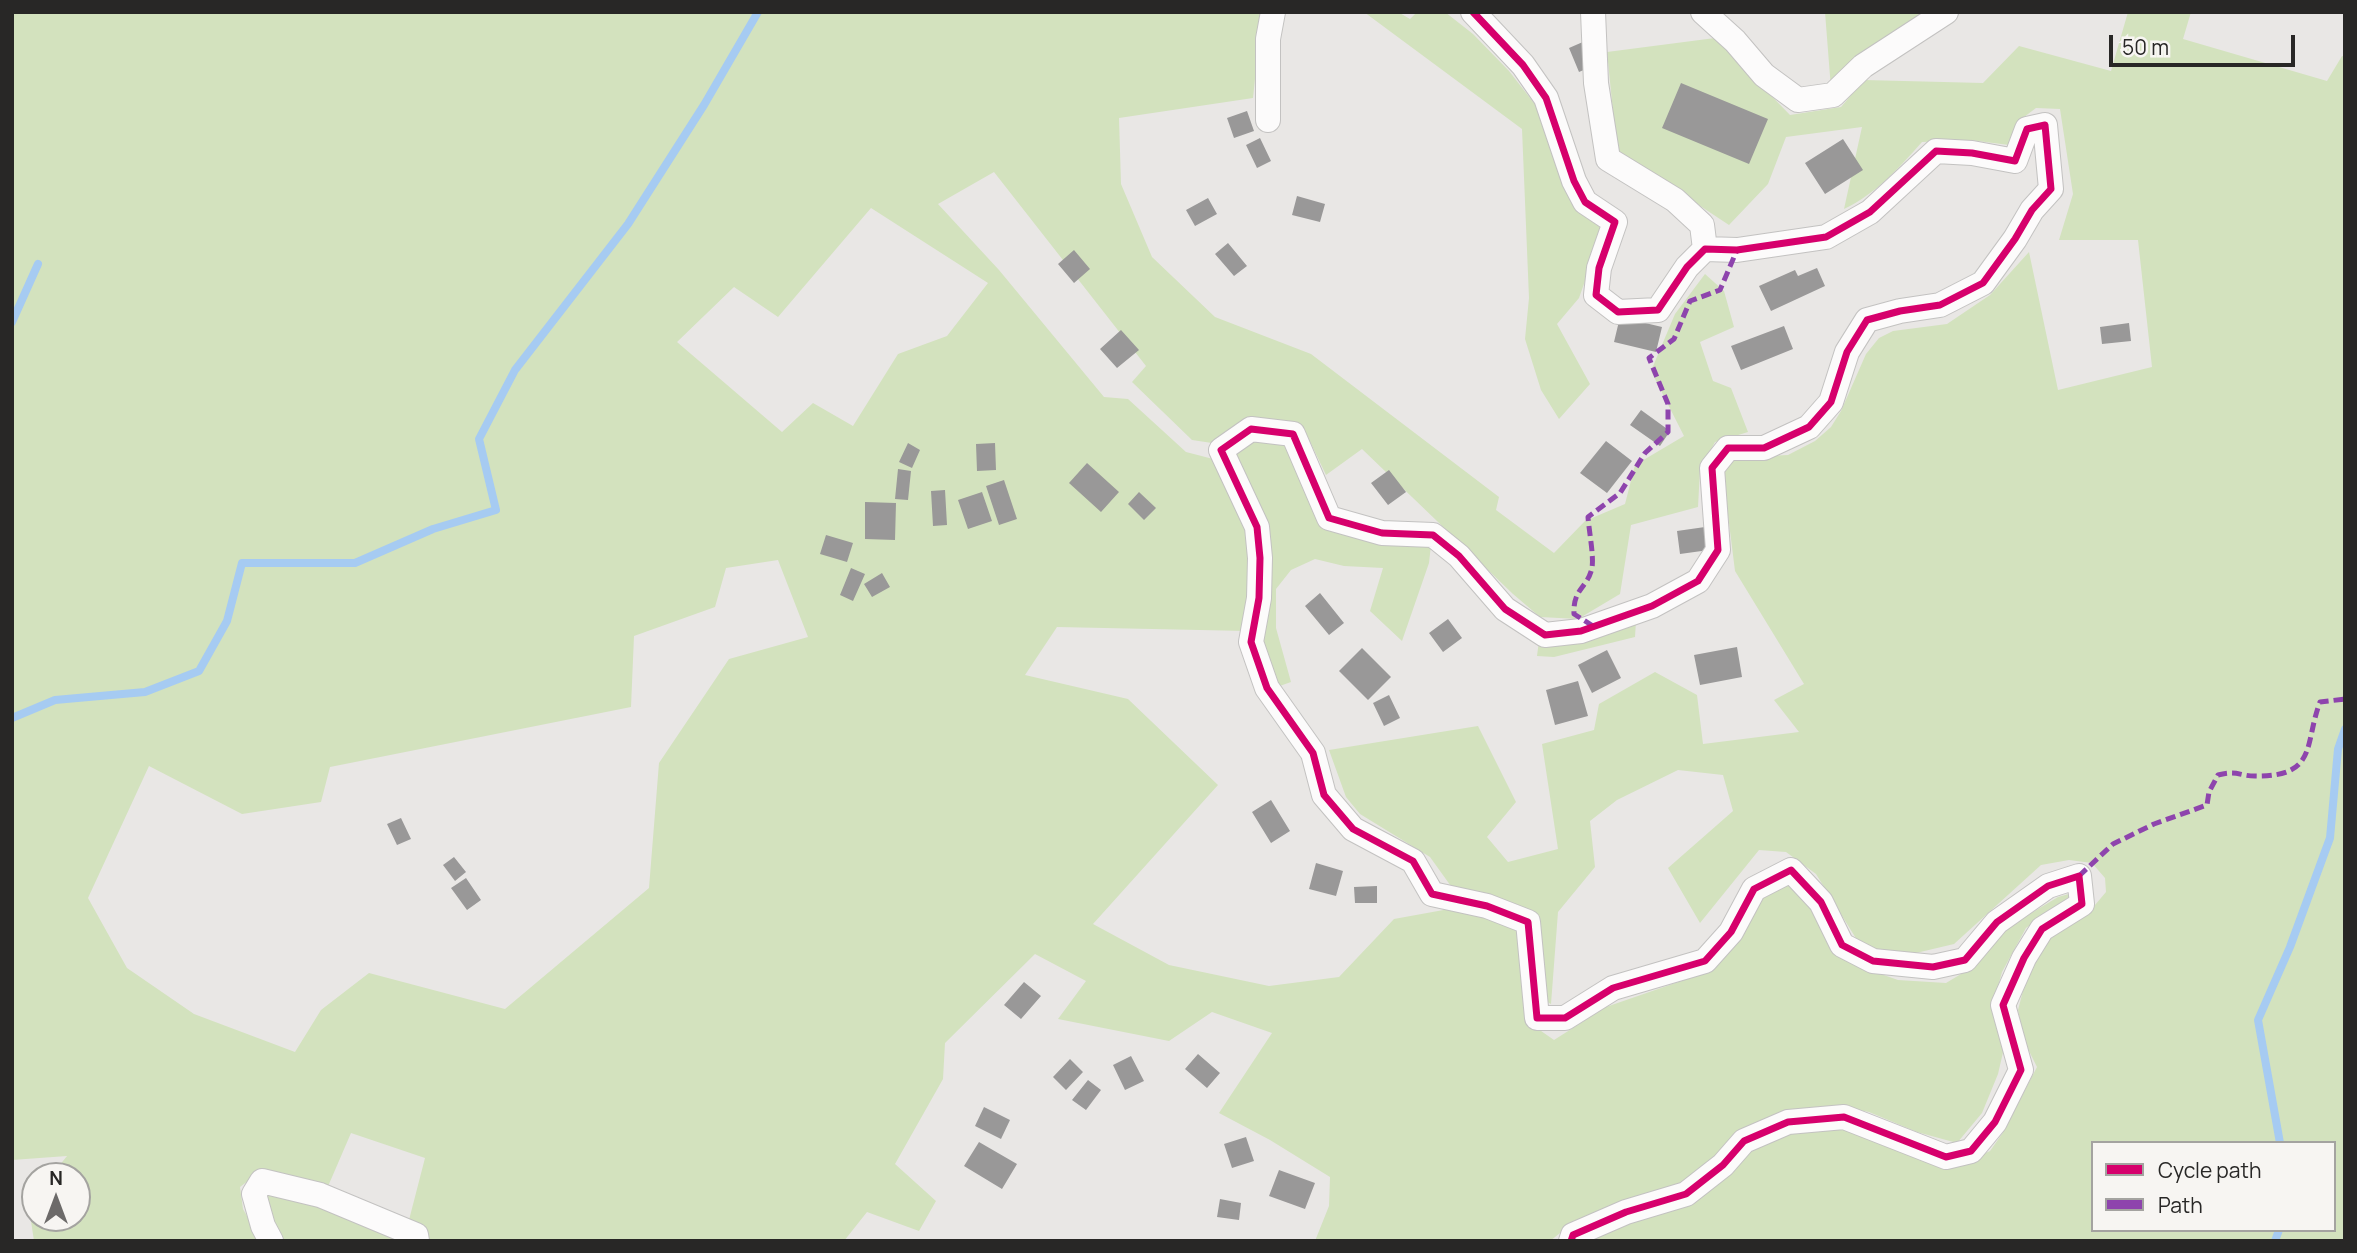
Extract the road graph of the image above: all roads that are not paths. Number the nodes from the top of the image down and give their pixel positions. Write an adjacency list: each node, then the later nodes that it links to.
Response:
1 (1273, 12): 6 (street)
2 (1473, 12): 7 (street)
3 (1593, 12): 7 (street)
4 (1703, 12): 5 (street)
5 (1946, 12)
6 (1268, 120)
7 (1705, 249): 10 (street)
8 (271, 1241): 9 (street)
9 (417, 1241)
10 (1571, 1241)

